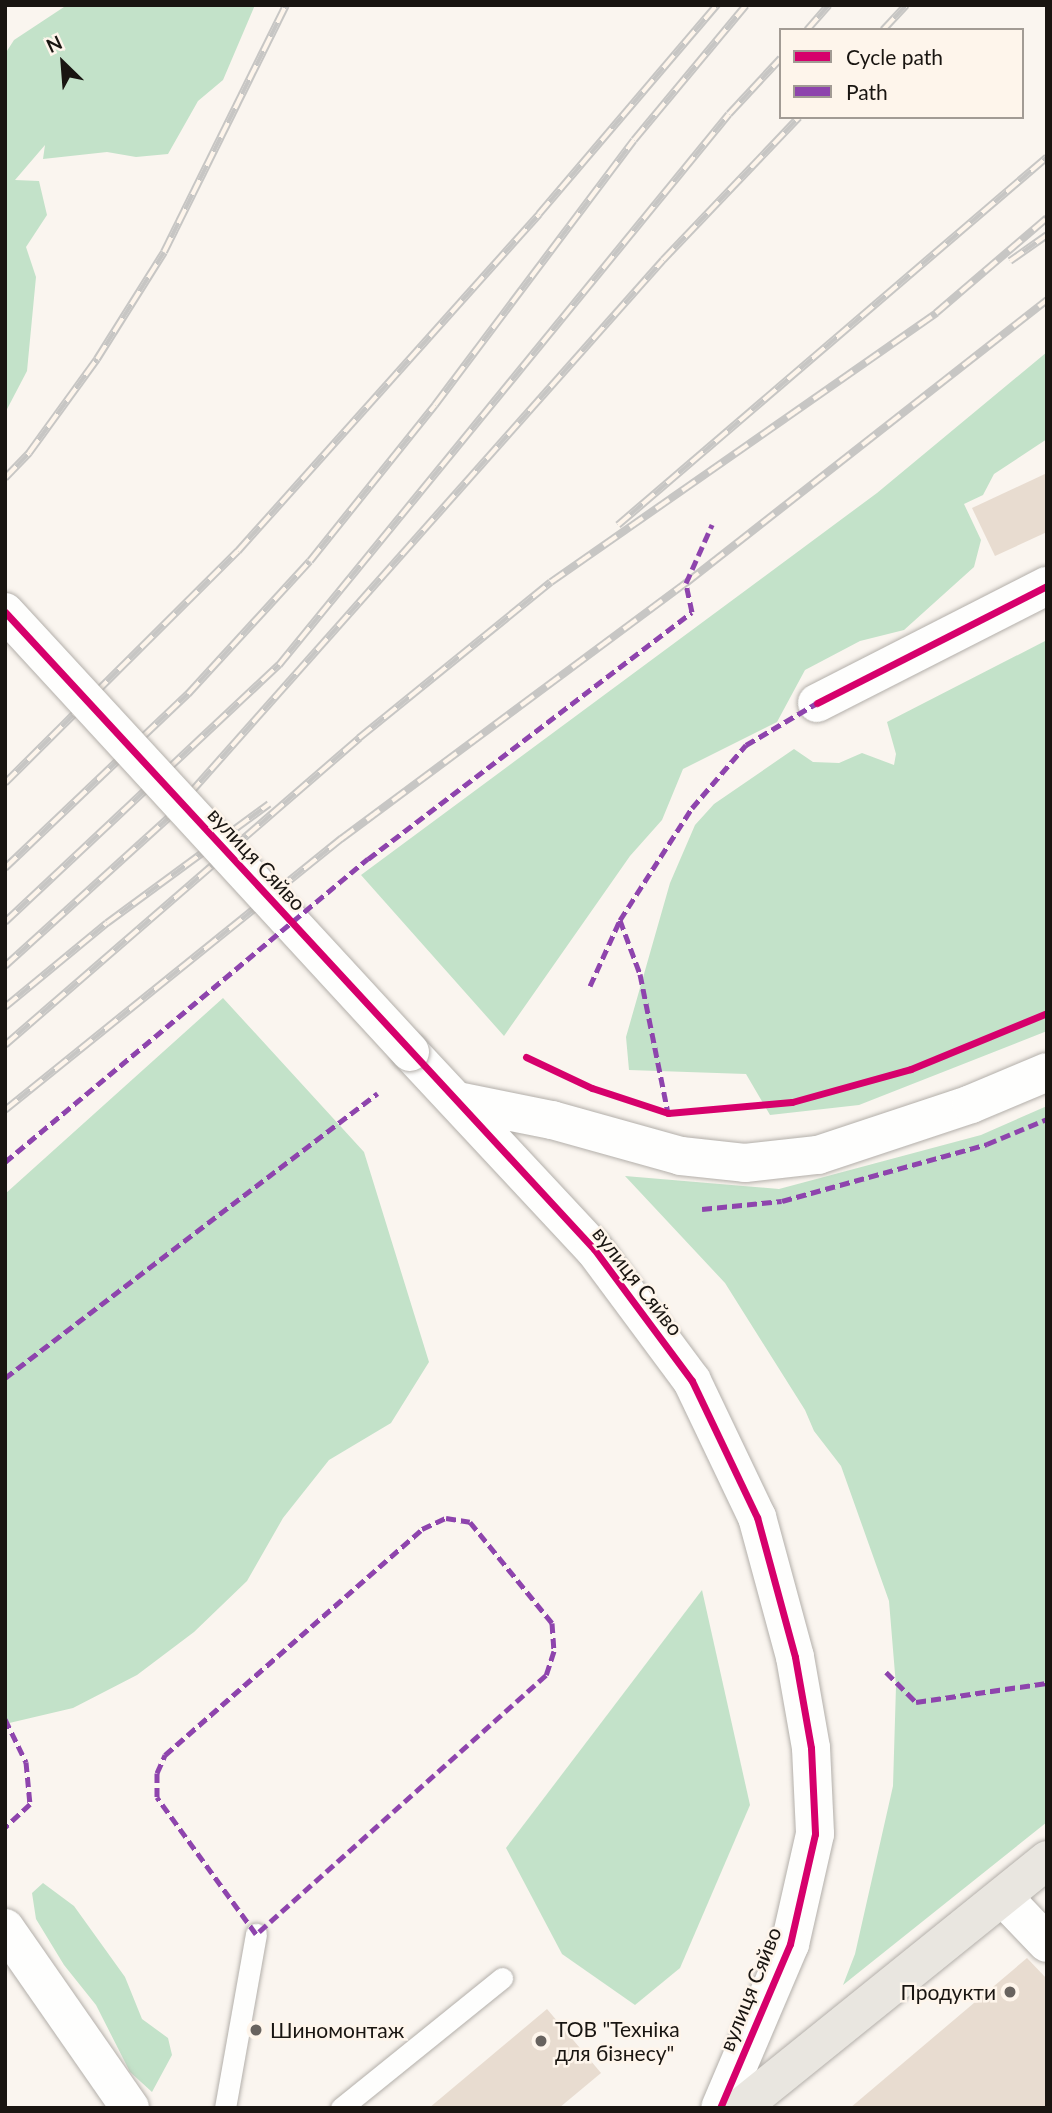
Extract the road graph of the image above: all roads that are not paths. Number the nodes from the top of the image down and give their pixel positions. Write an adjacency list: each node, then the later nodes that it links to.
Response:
1 (1047, 586): 3 (main road)
2 (5, 612): 5 (main road, вулиця Сяйво, bridge)
3 (817, 703)
4 (1047, 1072): 5 (main road)
5 (457, 1101): 15 (main road, вулиця Сяйво)
6 (1047, 1860): 7 (main road)
7 (1004, 1898): 10 (main road); 16 (main road)
8 (5, 1928): 12 (main road)
9 (256, 1934): 13 (lane)
10 (1047, 1943)
11 (502, 1978): 14 (lane)
12 (130, 2108)
13 (225, 2108)
14 (341, 2108)
15 (720, 2108)
16 (740, 2108)

